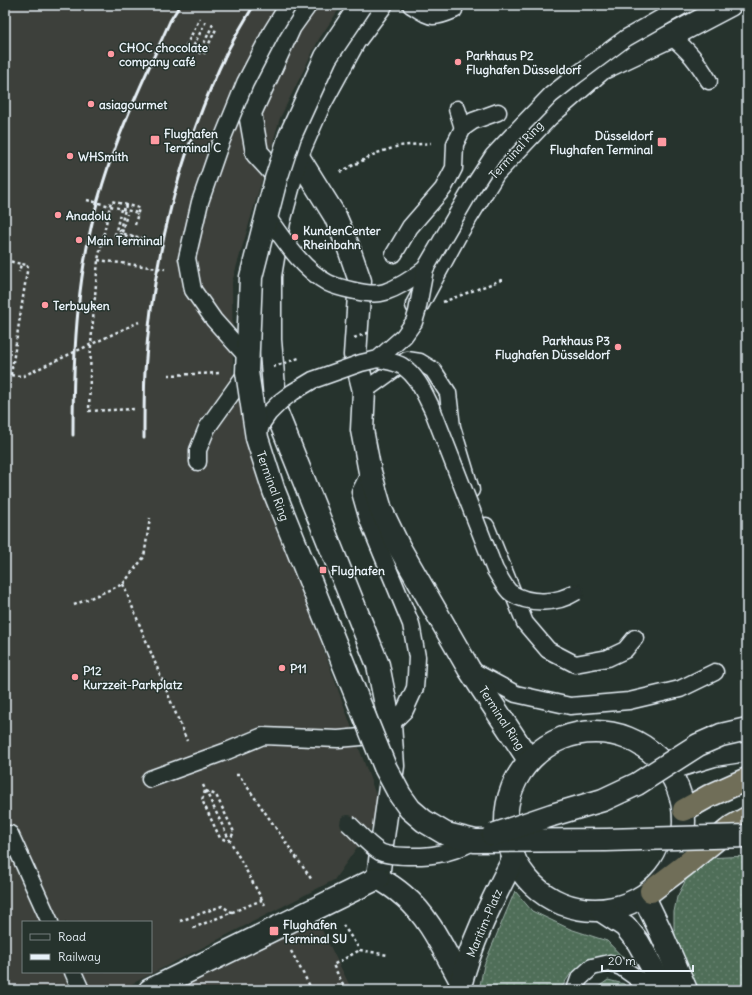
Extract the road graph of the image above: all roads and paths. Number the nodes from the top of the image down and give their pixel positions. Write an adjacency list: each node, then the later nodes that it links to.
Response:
1 (288, 5): 48 (lane, bridge)
2 (305, 5): 24 (street)
3 (410, 5): 7 (lane)
4 (684, 5): 38 (lane, bridge)
5 (730, 5): 12 (street, Terminal Ring)
6 (376, 7): 22 (street, Terminal Ring); 30 (street, Terminal Ring, bridge)
7 (454, 10)
8 (200, 18): 13 (path)
9 (206, 21): 14 (path)
10 (213, 24): 15 (path)
11 (217, 27): 16 (path)
12 (671, 36): 17 (lane); 52 (street, Terminal Ring)
13 (186, 46)
14 (191, 51)
15 (198, 54)
16 (204, 54)
17 (709, 82)
18 (457, 109): 20 (lane)
19 (498, 112): 20 (lane)
20 (463, 128): 21 (lane)
21 (456, 144): 23 (path); 33 (lane)
22 (297, 155): 23 (street, Terminal Ring); 24 (street, Terminal Ring)
23 (317, 185): 52 (street, Terminal Ring)
24 (288, 187): 64 (street, Terminal Ring)
25 (88, 200): 27 (path)
26 (126, 204): 28 (path); 32 (path); 35 (path)
27 (121, 209): 28 (path); 32 (path)
28 (138, 213): 31 (path)
29 (127, 214): 32 (path)
30 (266, 215): 38 (lane, bridge); 48 (street, Terminal Ring, bridge)
31 (137, 217)
32 (124, 237)
33 (394, 254)
34 (5, 260): 36 (path)
35 (98, 260): 37 (path); 45 (path)
36 (21, 264): 39 (path); 50 (path)
37 (167, 269)
38 (426, 269): 41 (lane, bridge)
39 (20, 272)
40 (504, 279): 41 (path, bridge)
41 (417, 312): 47 (lane, bridge)
42 (139, 322): 45 (path)
43 (371, 332): 44 (path, bridge)
44 (350, 340)
45 (91, 344): 50 (path); 53 (path)
46 (305, 356): 48 (path, bridge)
47 (378, 359): 54 (lane, bridge); 59 (lane, bridge)
48 (248, 365): 51 (path, bridge); 54 (street, Terminal Ring, bridge); 55 (lane)
49 (5, 374): 50 (path)
50 (11, 375)
51 (168, 375)
52 (364, 391): 56 (street, Terminal Ring); 61 (lane)
53 (135, 409)
54 (257, 438): 80 (street, Terminal Ring, bridge)
55 (198, 462)
56 (370, 472): 62 (street, Terminal Ring); 64 (lane)
57 (150, 518): 58 (path)
58 (123, 584): 60 (path); 68 (path)
59 (576, 592)
60 (74, 605)
61 (636, 638)
62 (470, 669): 63 (lane); 67 (street, Terminal Ring)
63 (715, 672)
64 (390, 725): 68 (lane); 82 (street, Terminal Ring)
65 (747, 728): 80 (street, bridge)
66 (747, 750): 69 (street)
67 (529, 760): 69 (street); 81 (street)
68 (196, 762): 71 (lane)
69 (668, 769): 74 (street)
70 (231, 775): 85 (path)
71 (150, 779)
72 (747, 779): 74 (highway)
73 (205, 791): 79 (path); 79 (path); 79 (path)
74 (684, 810): 83 (street)
75 (747, 818): 83 (highway)
76 (348, 823): 80 (lane, bridge)
77 (10, 834): 88 (lane)
78 (747, 836): 80 (street, Terminal Ring, bridge)
79 (229, 840)
80 (475, 841)
81 (514, 858): 86 (street); 94 (street, Maritim-Platz)
82 (378, 878): 85 (street); 94 (street)
83 (647, 894): 86 (street); 101 (street)
84 (262, 900): 87 (path)
85 (327, 902): 91 (path); 96 (street)
86 (602, 911): 100 (street)
87 (233, 913): 89 (path); 90 (path)
88 (50, 921)
89 (180, 921)
90 (193, 928)
91 (360, 950): 92 (path); 97 (path)
92 (388, 955)
93 (73, 973): 95 (lane)
94 (460, 986)
95 (81, 990)
96 (150, 990)
97 (346, 990)
98 (575, 990): 99 (lane)
99 (644, 990)
100 (665, 990)
101 (686, 990)

